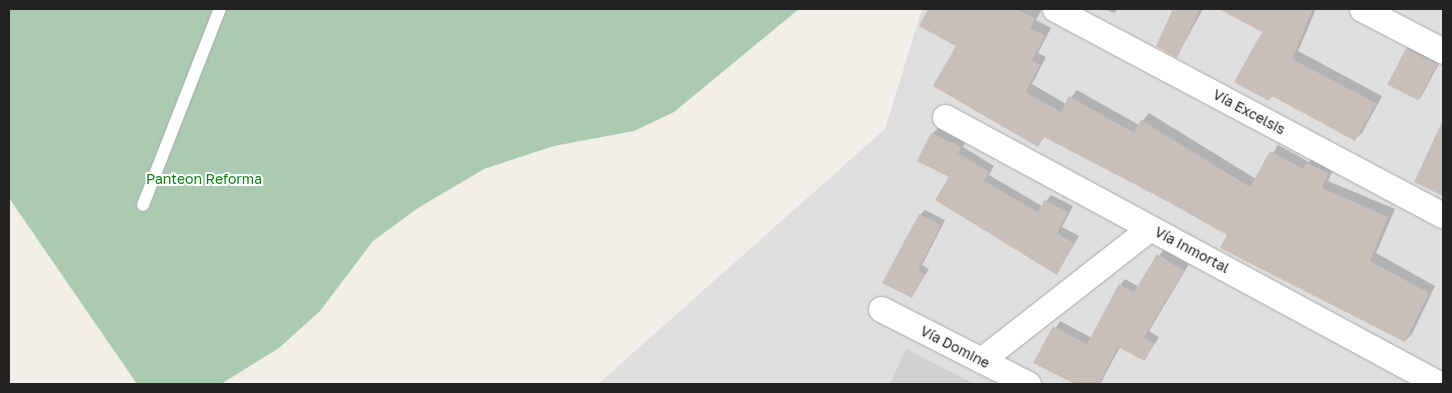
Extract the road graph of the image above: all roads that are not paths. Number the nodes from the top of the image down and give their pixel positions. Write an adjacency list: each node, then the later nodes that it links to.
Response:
1 (220, 9): 6 (lane)
2 (1055, 9): 7 (street, Vía Excelsis)
3 (1362, 9): 4 (street)
4 (1443, 51)
5 (945, 117): 8 (street, Vía Inmortal)
6 (143, 205)
7 (1443, 215)
8 (1150, 228): 10 (street); 12 (street, Vía Inmortal)
9 (881, 310): 10 (street, Vía Domine)
10 (981, 360): 11 (street, Vía Domine)
11 (1028, 384)
12 (1439, 384)

